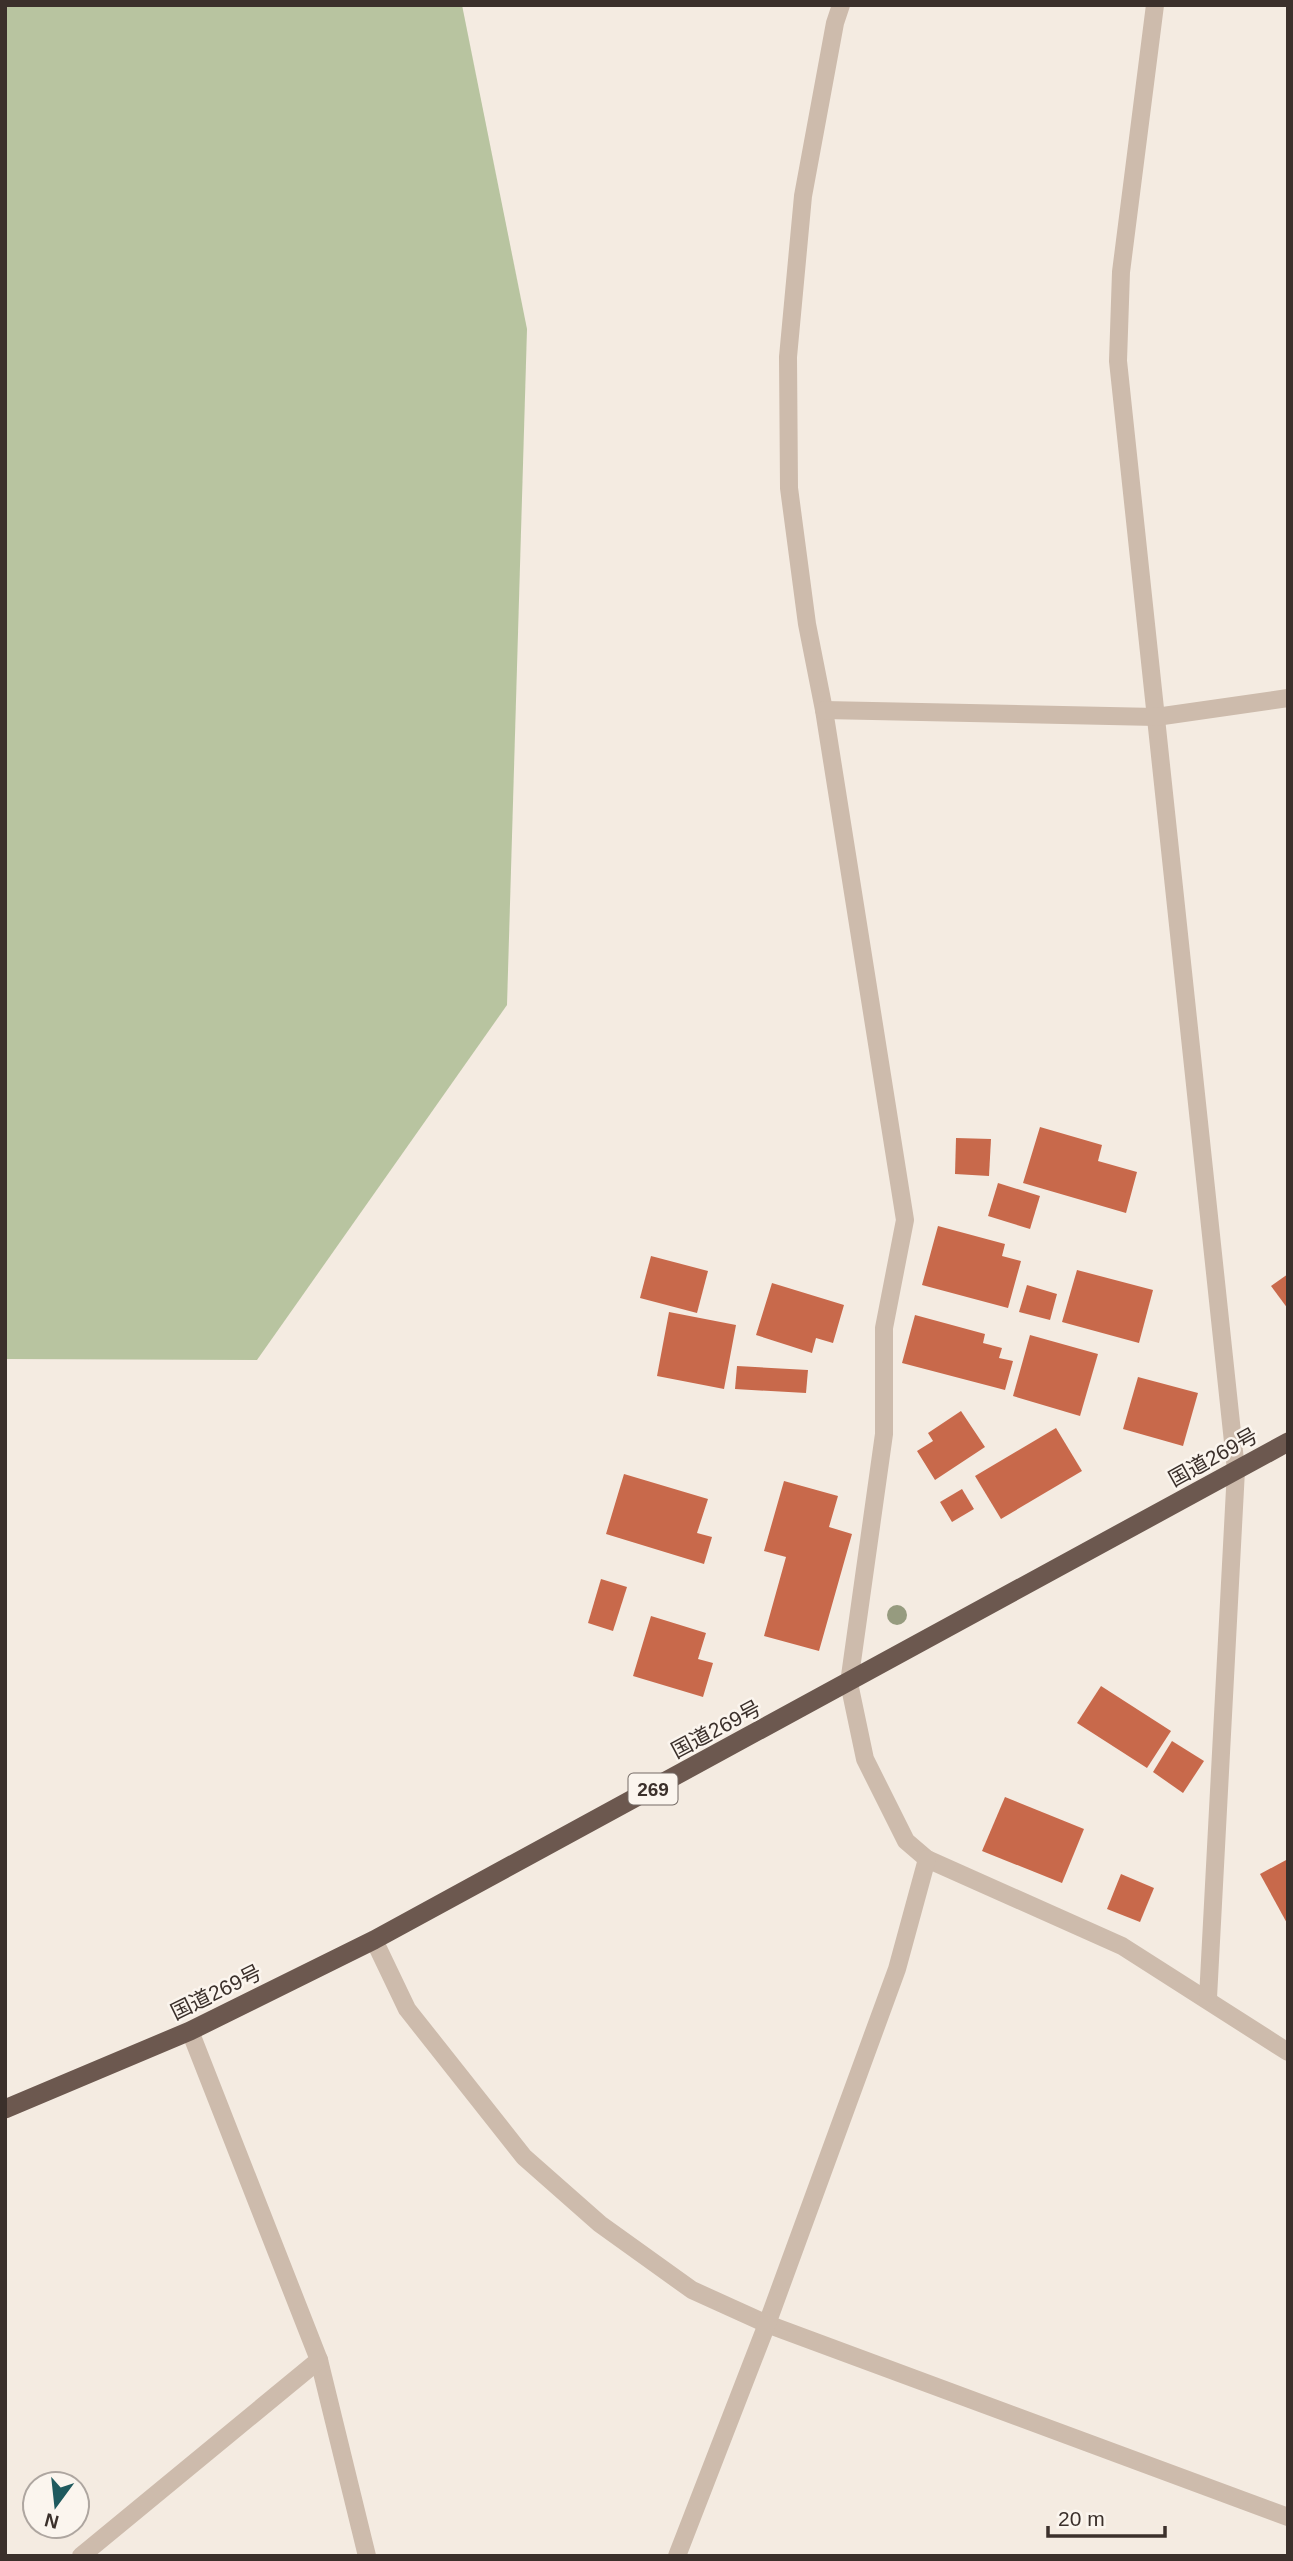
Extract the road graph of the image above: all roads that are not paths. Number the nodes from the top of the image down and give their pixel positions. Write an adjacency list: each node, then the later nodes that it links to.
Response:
1 (841, 5): 4 (street)
2 (1155, 5): 5 (street)
3 (1288, 698): 5 (street)
4 (824, 710): 5 (street); 8 (street)
5 (1156, 717): 7 (street)
6 (1288, 1442): 7 (highway, 国道269号 / 269)
7 (1236, 1470): 8 (highway, 国道269号 / 269); 11 (street)
8 (849, 1683): 9 (street); 10 (highway, 国道269号 / 269)
9 (927, 1859): 11 (street); 15 (street)
10 (374, 1940): 12 (highway, 国道269号 / 269); 15 (street)
11 (1208, 1998): 13 (street)
12 (190, 2031): 14 (highway, 国道269号 / 269); 16 (street)
13 (1288, 2052)
14 (5, 2109)
15 (767, 2324): 17 (street); 20 (street)
16 (319, 2360): 18 (street); 19 (street)
17 (1286, 2512)
18 (81, 2556)
19 (367, 2556)
20 (677, 2556)

